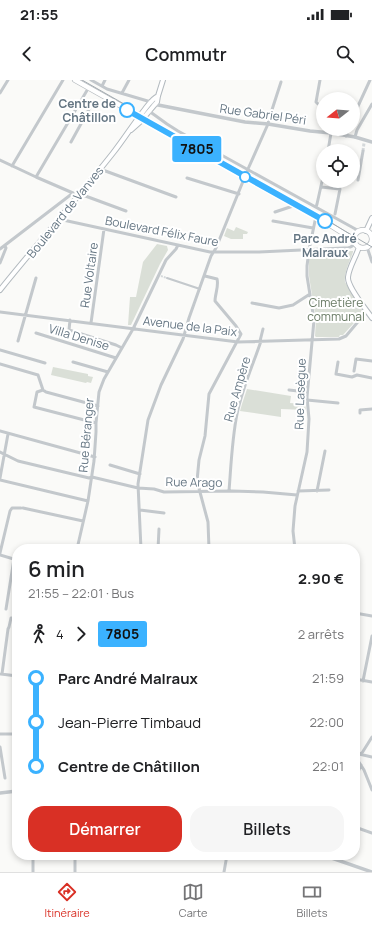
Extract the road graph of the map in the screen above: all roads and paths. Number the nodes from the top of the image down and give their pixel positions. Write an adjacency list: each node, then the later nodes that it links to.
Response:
1 (8, 80): 14 (street)
2 (63, 80): 30 (street)
3 (75, 80): 12 (main road)
4 (91, 80): 11 (street)
5 (105, 80): 11 (street)
6 (129, 80): 15 (street)
7 (163, 80): 18 (main road)
8 (320, 80): 13 (street)
9 (370, 80): 17 (street)
10 (281, 81): 22 (street)
11 (102, 86): 15 (street)
12 (88, 87): 21 (main road); 35 (street)
13 (318, 92)
14 (0, 93)
15 (122, 93): 18 (street)
16 (93, 102): 26 (street)
17 (360, 102)
18 (153, 103): 20 (main road); 21 (main road); 22 (street, Rue Gabriel Péri)
19 (372, 104): 25 (street)
20 (149, 111): 21 (main road); 33 (street)
21 (141, 118): 32 (main road, Boulevard de Vanves); 34 (main road)
22 (268, 124): 23 (street, Rue Gabriel Péri); 33 (street)
23 (316, 131)
24 (346, 136): 25 (street, Rue Gabriel Péri)
25 (355, 137): 27 (street, Rue Gabriel Péri)
26 (71, 142)
27 (372, 142)
28 (363, 150): 31 (street)
29 (0, 160): 30 (street)
30 (12, 166): 35 (street)
31 (360, 168)
32 (100, 169): 41 (main road, Boulevard de Vanves); 42 (street)
33 (248, 169): 34 (street); 44 (street)
34 (245, 177): 40 (street); 43 (main road)
35 (36, 178): 39 (street)
36 (187, 178): 40 (street)
37 (321, 188): 44 (street)
38 (330, 188): 47 (street)
39 (72, 193): 41 (street); 59 (street)
40 (239, 194): 64 (street)
41 (79, 195): 45 (street); 49 (main road, Boulevard de Vanves)
42 (176, 197)
43 (297, 205): 46 (street); 48 (main road)
44 (316, 207): 54 (street)
45 (126, 211)
46 (275, 212)
47 (335, 214)
48 (316, 216): 52 (street, Rue Lasègue); 57 (main road)
49 (60, 218): 53 (street, Boulevard Félix Faure); 71 (main road, Boulevard de Vanves)
50 (372, 218): 55 (main road)
51 (273, 221): 52 (street)
52 (313, 228): 63 (street, Rue Lasègue)
53 (104, 229): 58 (street, Boulevard Félix Faure); 79 (street, Rue Voltaire)
54 (359, 231): 55 (main road); 57 (main road)
55 (366, 231): 56 (main road)
56 (372, 240): 61 (main road)
57 (354, 241): 60 (main road); 63 (street, Boulevard Félix Faure)
58 (178, 245): 64 (street, Boulevard Félix Faure); 80 (street, Rue Béranger)
59 (5, 246): 62 (street); 65 (street)
60 (359, 247): 61 (main road); 74 (main road)
61 (367, 247): 66 (street)
62 (0, 249)
63 (309, 250): 64 (street, Boulevard Félix Faure); 72 (street, Rue Lasègue)
64 (213, 252): 67 (street)
65 (0, 262)
66 (372, 262)
67 (205, 276): 70 (street); 87 (street)
68 (36, 278): 76 (street)
69 (168, 278): 70 (street)
70 (200, 289): 83 (street)
71 (0, 290)
72 (310, 294): 73 (street); 84 (street, Rue Lasègue)
73 (252, 303)
74 (367, 311): 77 (main road); 84 (street, Avenue de la Paix)
75 (0, 312): 76 (street, Avenue de la Paix)
76 (26, 315): 78 (street, Avenue de la Paix); 85 (street)
77 (372, 318)
78 (70, 320): 79 (street, Avenue de la Paix); 88 (street)
79 (91, 323): 80 (street, Avenue de la Paix)
80 (133, 329): 83 (street, Avenue de la Paix); 88 (street, Rue Béranger)
81 (263, 329): 86 (street, Rue Ampère)
82 (36, 332): 90 (street, Villa Denise)
83 (184, 335): 87 (street, Avenue de la Paix); 115 (street)
84 (312, 340): 86 (street, Avenue de la Paix); 101 (street, Rue Lasègue)
85 (18, 341)
86 (261, 341): 87 (street, Avenue de la Paix); 120 (street, Rue Ampère)
87 (238, 342): 122 (street)
88 (122, 348): 90 (street, Rue Béranger)
89 (0, 350): 94 (street)
90 (116, 358): 97 (street, Rue Béranger)
91 (372, 361): 96 (street)
92 (73, 362): 97 (street)
93 (338, 362): 98 (street)
94 (45, 363)
95 (0, 364): 99 (street)
96 (354, 371)
97 (108, 372): 104 (street, Rue Béranger)
98 (372, 378)
99 (43, 390): 104 (street); 107 (street)
100 (289, 390): 101 (street)
101 (307, 392): 102 (street, Rue Lasègue)
102 (307, 400): 103 (street); 123 (street, Rue Lasègue)
103 (338, 403)
104 (98, 406): 107 (street, Rue Béranger)
105 (372, 409): 106 (street)
106 (360, 413)
107 (96, 423): 113 (street, Rue Béranger)
108 (0, 431): 109 (street)
109 (8, 434): 112 (street); 113 (street)
110 (325, 451): 121 (street)
111 (0, 452): 112 (street, Rue Arago)
112 (5, 454): 116 (street, Rue Arago); 117 (street)
113 (95, 457): 116 (street, Rue Béranger)
114 (110, 465): 115 (street)
115 (140, 474): 118 (street)
116 (92, 477): 118 (street, Rue Arago); 124 (street, Rue Béranger)
117 (0, 479): 124 (street)
118 (138, 488): 122 (street, Rue Arago); 125 (street)
119 (329, 490): 121 (street, Rue Arago)
120 (229, 491): 122 (street, Rue Arago); 123 (street, Rue Arago)
121 (317, 491): 123 (street, Rue Arago)
122 (199, 492): 132 (street)
123 (298, 493): 133 (street, Rue Lasègue)
124 (88, 501): 127 (street, Rue Béranger)
125 (140, 510): 126 (street); 130 (street)
126 (164, 513)
127 (83, 521): 129 (street, Rue Béranger); 134 (street)
128 (159, 529): 131 (street)
129 (79, 544)
130 (141, 544)
131 (158, 544)
132 (208, 544)
133 (294, 544)
134 (0, 554): 135 (street)
135 (12, 558)
136 (12, 576): 137 (street)
137 (6, 609)
138 (360, 613): 139 (street)
139 (372, 616)
140 (12, 618): 142 (street)
141 (372, 636): 145 (street)
142 (1, 674): 143 (street)
143 (12, 675)
144 (360, 680): 145 (street)
145 (363, 681): 146 (street)
146 (372, 682)
147 (0, 734): 148 (street)
148 (12, 734)
149 (372, 737): 151 (street)
150 (0, 747): 155 (street)
151 (360, 754)
152 (360, 754): 153 (street)
153 (372, 757)
154 (361, 766): 156 (street)
155 (5, 778)
156 (372, 790)
157 (12, 791): 158 (street)
158 (0, 792)
159 (360, 829): 160 (street)
160 (372, 833)
161 (33, 860): 165 (street)
162 (76, 860): 166 (street)
163 (226, 860): 167 (street)
164 (337, 860): 168 (street)
165 (33, 872)
166 (75, 872)
167 (224, 872)
168 (372, 872)

